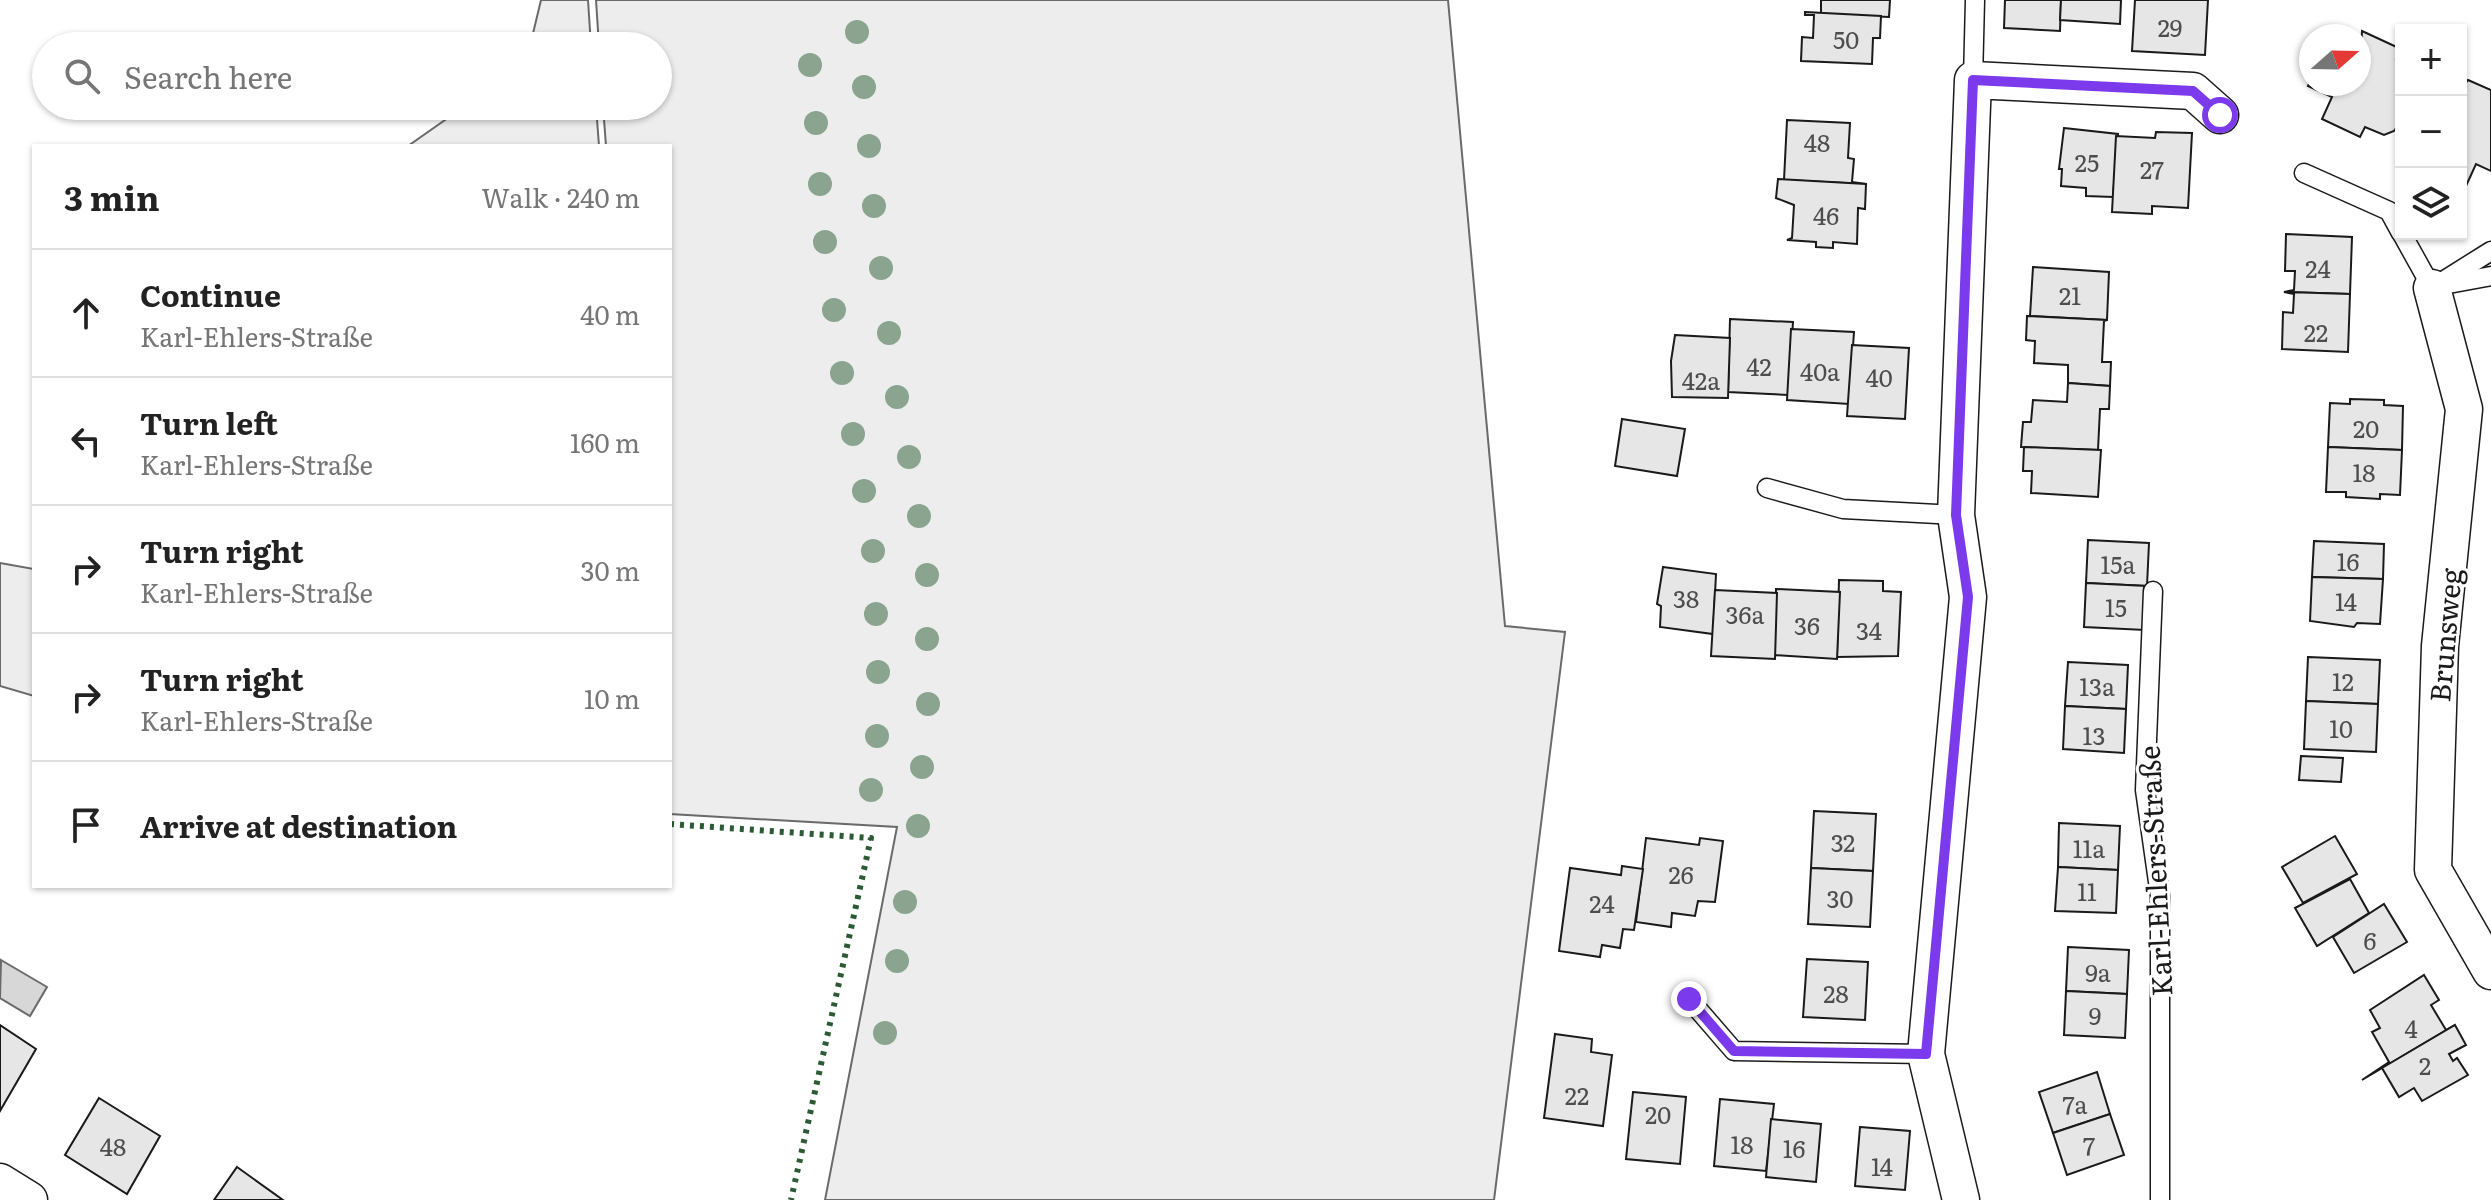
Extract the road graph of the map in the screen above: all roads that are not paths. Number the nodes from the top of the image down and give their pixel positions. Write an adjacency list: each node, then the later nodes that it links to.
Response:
1 (1975, 0): 2 (lane)
2 (1973, 80): 3 (street); 11 (street)
3 (2220, 115)
4 (2304, 173): 5 (lane)
5 (2395, 222)
6 (2405, 240): 9 (lane)
7 (2491, 251): 9 (lane)
8 (2491, 276): 9 (lane)
9 (2432, 288): 13 (street, Brunsweg)
10 (1767, 488): 11 (lane)
11 (1956, 515): 15 (street)
12 (2153, 591): 19 (lane, Karl-Ehlers-Straße)
13 (2491, 971)
14 (1689, 999): 15 (lane)
15 (1926, 1054): 18 (street)
16 (0, 1182): 17 (street)
17 (29, 1200)
18 (1961, 1200)
19 (2160, 1200)

